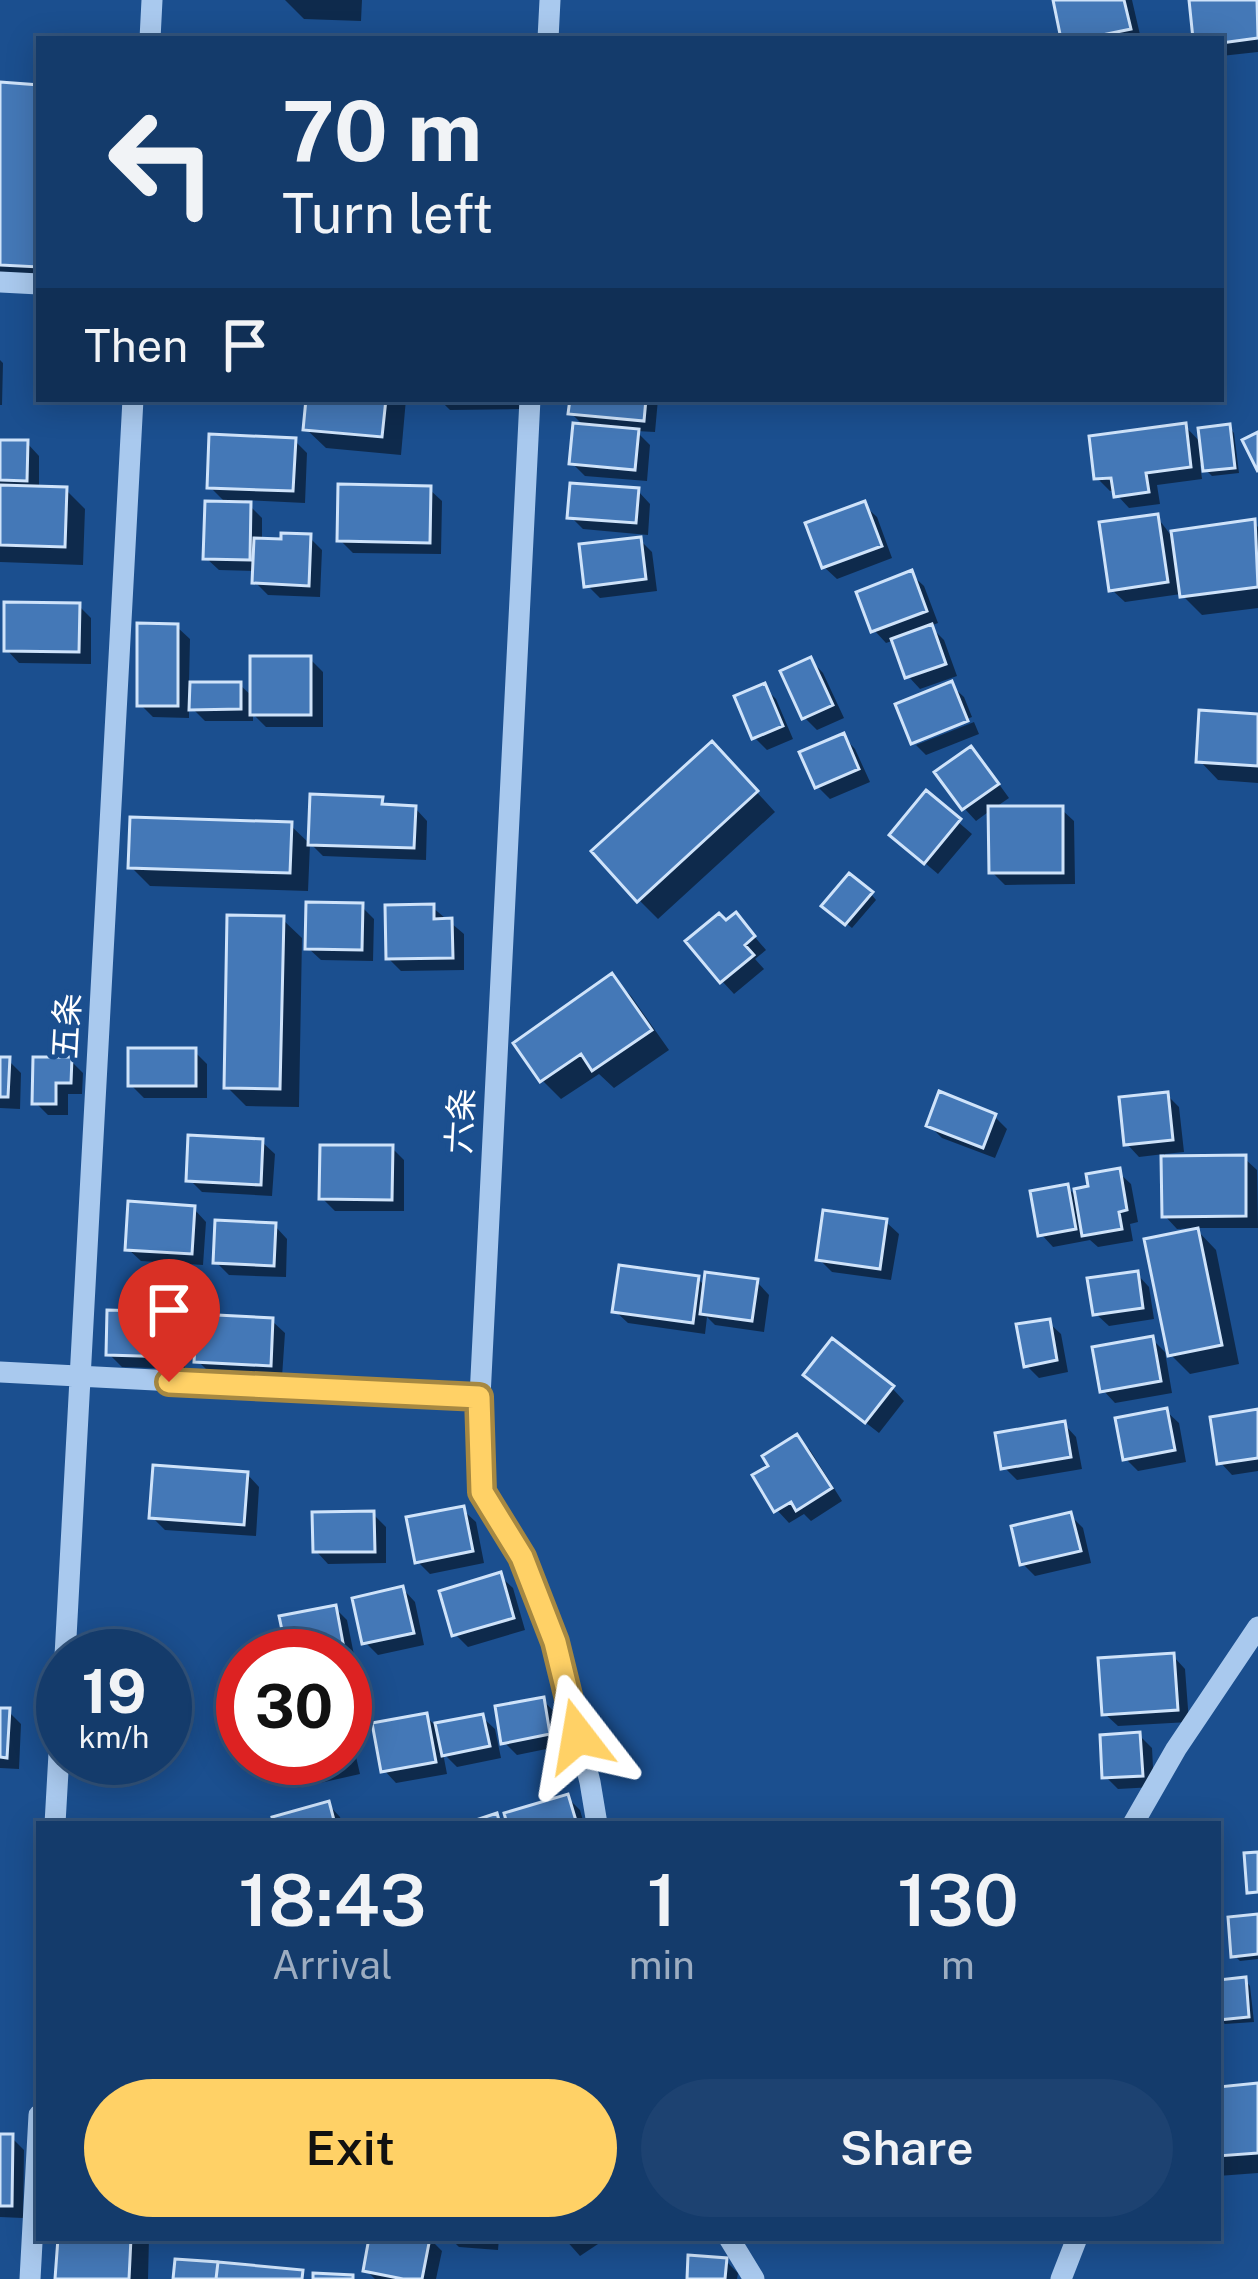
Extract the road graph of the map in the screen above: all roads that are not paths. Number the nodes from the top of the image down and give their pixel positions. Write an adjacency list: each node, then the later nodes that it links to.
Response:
1 (152, 0): 3 (street)
2 (550, 0): 4 (street)
3 (150, 36)
4 (548, 36)
5 (0, 282): 6 (street)
6 (36, 284)
7 (133, 402): 10 (street, 五条)
8 (530, 402): 11 (street, 六条)
9 (0, 1372): 10 (street)
10 (80, 1377): 11 (street); 13 (street, 五条)
11 (479, 1397): 16 (street, 六条)
12 (1258, 1627): 17 (street)
13 (66, 1629)
14 (57, 1785): 15 (street)
15 (55, 1821)
16 (596, 1821)
17 (1135, 1821)
18 (36, 2170): 21 (street)
19 (731, 2241): 22 (street)
20 (1076, 2241): 23 (street)
21 (30, 2279)
22 (754, 2279)
23 (1061, 2279)

